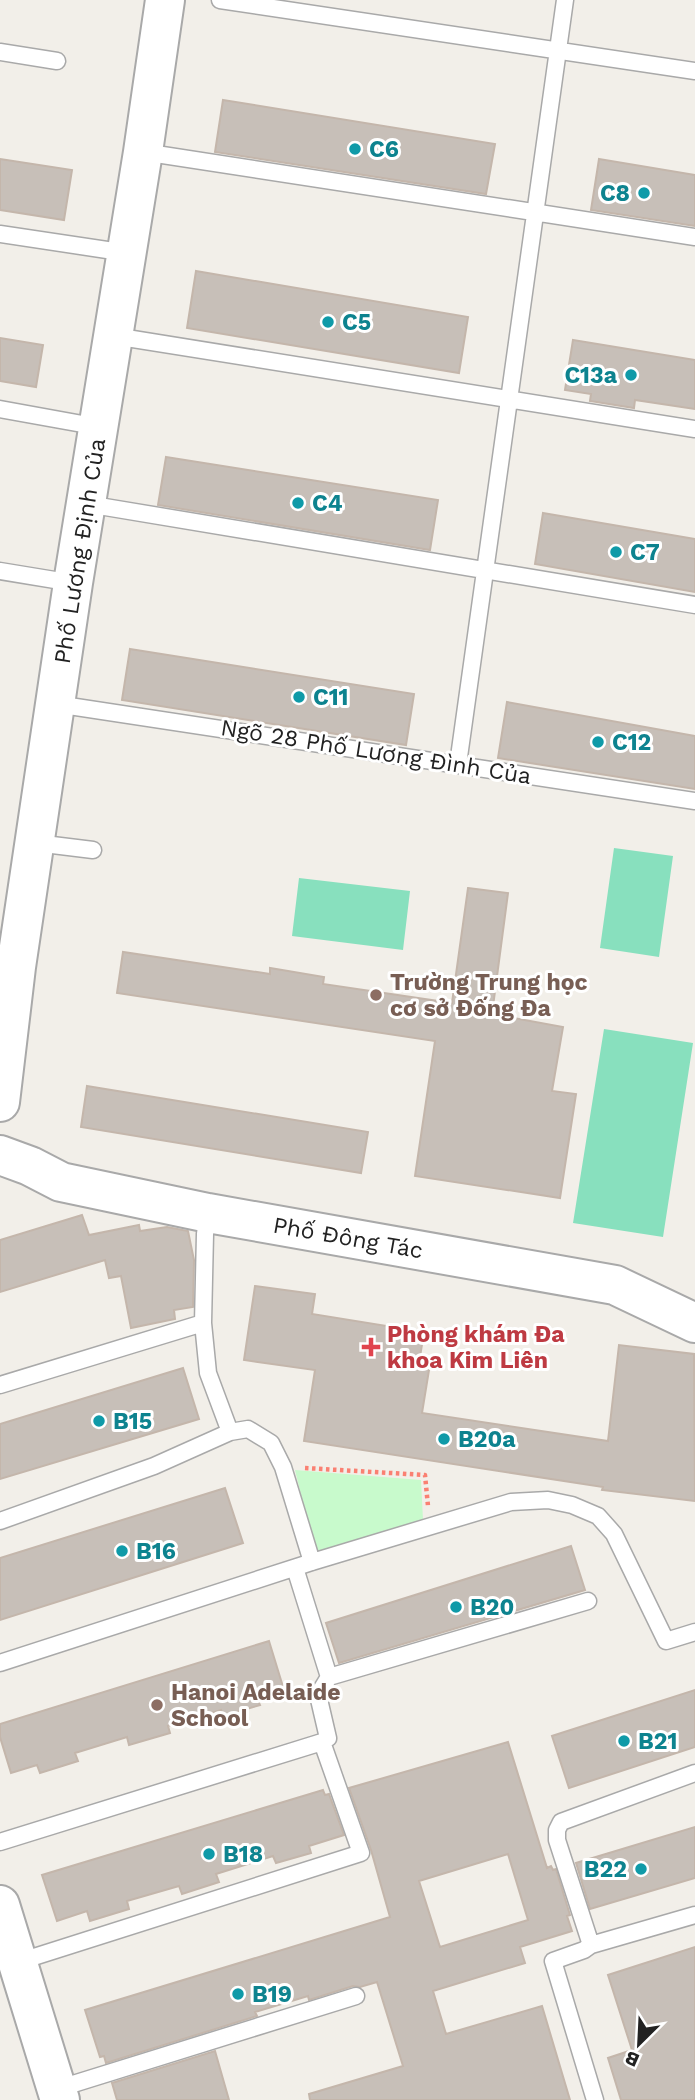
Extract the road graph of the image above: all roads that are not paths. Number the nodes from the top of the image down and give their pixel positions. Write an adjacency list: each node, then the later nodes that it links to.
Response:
1 (165, 0): 8 (street, Phố Lương Định Của)
2 (220, 0): 4 (lane)
3 (565, 0): 4 (lane)
4 (558, 50): 7 (lane); 9 (lane)
5 (0, 51): 6 (lane)
6 (57, 61)
7 (695, 71)
8 (143, 152): 9 (lane); 12 (street, Phố Lương Định Của)
9 (535, 212): 11 (lane); 14 (lane)
10 (0, 234): 12 (lane)
11 (695, 237)
12 (127, 253): 13 (street, Phố Lương Định Của)
13 (114, 336): 14 (lane); 16 (street, Phố Lương Định Của)
14 (509, 399): 17 (lane); 20 (lane)
15 (0, 409): 16 (lane)
16 (99, 427): 18 (street, Phố Lương Định Của)
17 (695, 429)
18 (87, 504): 20 (lane); 21 (street, Phố Lương Định Của)
19 (0, 571): 21 (lane)
20 (485, 571): 22 (lane); 24 (lane)
21 (73, 583): 23 (street, Phố Lương Định Của)
22 (695, 606)
23 (56, 704): 24 (lane, Ngõ 28 Phố Lương Đình Của); 26 (street, Phố Lương Định Của)
24 (458, 764): 25 (lane, Ngõ 28 Phố Lương Đình Của)
25 (695, 800)
26 (36, 842): 27 (lane); 28 (street, Phố Lương Định Của)
27 (93, 850)
28 (8, 966): 29 (street, Phố Lương Định Của)
29 (0, 1102)
30 (0, 1155): 31 (street, Phố Đông Tác)
31 (208, 1213): 32 (lane); 33 (street, Phố Đông Tác)
32 (203, 1323): 34 (lane); 35 (lane)
33 (695, 1323)
34 (0, 1385)
35 (230, 1432): 36 (lane); 37 (lane)
36 (0, 1521)
37 (312, 1562): 38 (lane); 40 (lane)
38 (295, 1568): 41 (lane); 42 (lane)
39 (588, 1601): 42 (lane)
40 (695, 1632)
41 (0, 1663)
42 (329, 1677): 43 (lane)
43 (322, 1742): 45 (lane); 49 (lane)
44 (695, 1773): 48 (lane)
45 (0, 1842)
46 (0, 1905): 49 (street)
47 (695, 1915): 48 (lane)
48 (592, 1945): 52 (lane)
49 (13, 1969): 51 (street)
50 (356, 1996): 51 (lane)
51 (58, 2095)
52 (595, 2100)

